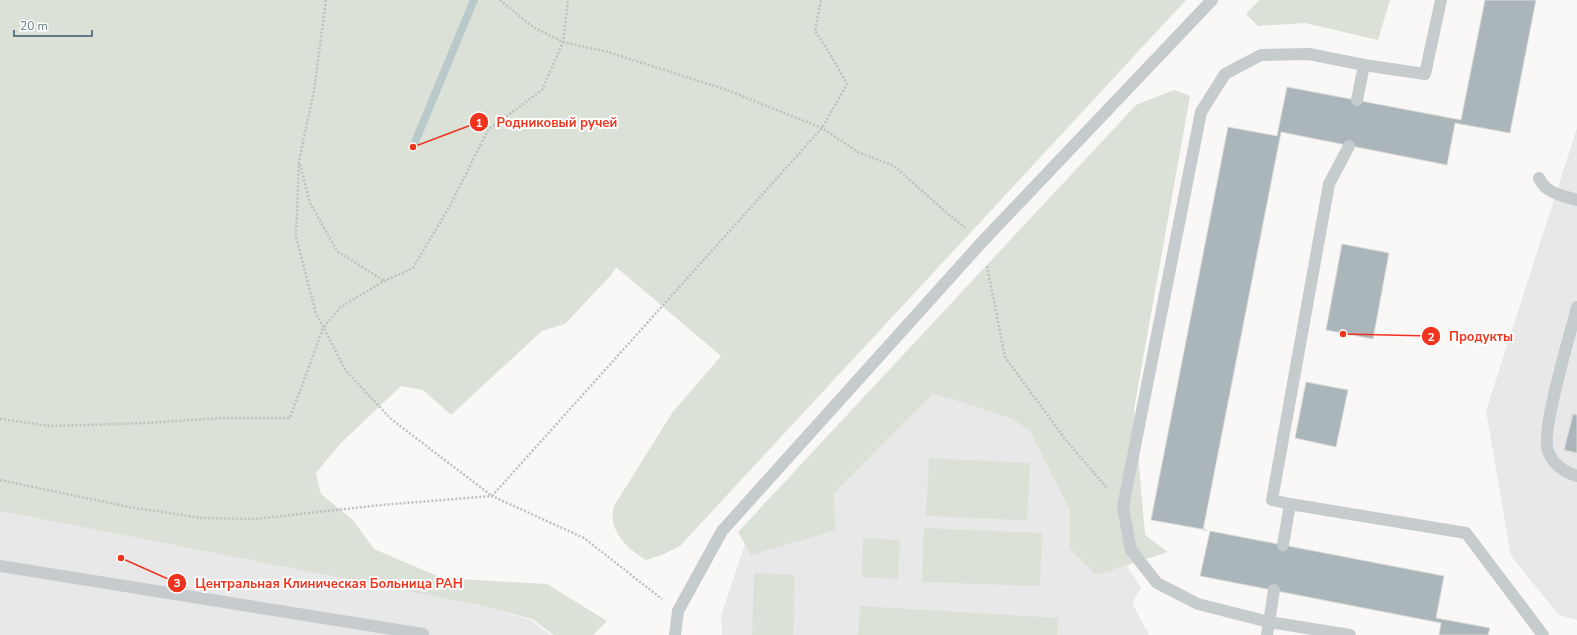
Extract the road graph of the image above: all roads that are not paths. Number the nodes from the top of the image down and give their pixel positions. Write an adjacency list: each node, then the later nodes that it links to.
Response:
1 (1212, 0): 16 (lane)
2 (1441, 0): 3 (lane)
3 (1364, 65): 4 (lane); 14 (lane)
4 (1358, 100)
5 (1349, 146): 10 (lane)
6 (1539, 178): 7 (lane)
7 (1577, 200)
8 (1577, 307): 9 (lane)
9 (1577, 476)
10 (1290, 504): 11 (lane); 19 (lane)
11 (1283, 545)
12 (0, 566): 15 (lane)
13 (1274, 590): 14 (lane)
14 (1269, 622): 17 (lane); 18 (lane)
15 (425, 635)
16 (675, 635)
17 (1267, 635)
18 (1350, 635)
19 (1543, 635)

